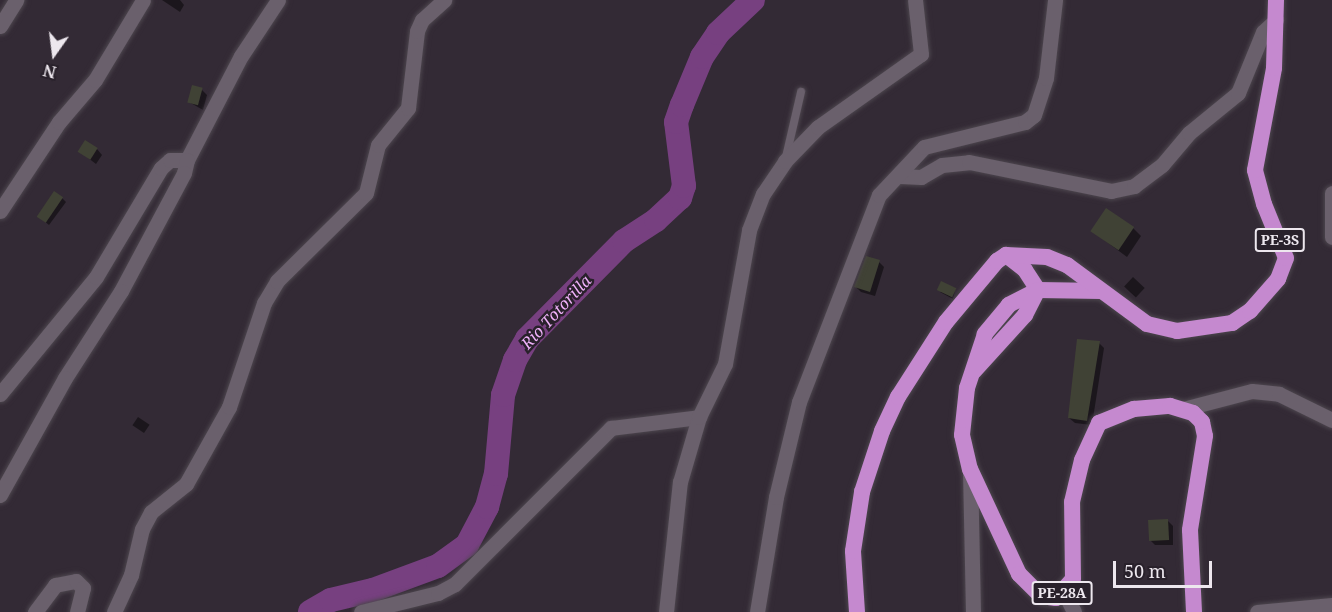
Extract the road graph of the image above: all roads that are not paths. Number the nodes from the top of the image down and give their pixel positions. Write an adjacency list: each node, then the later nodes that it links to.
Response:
1 (16, 0): 9 (street)
2 (143, 0): 15 (street)
3 (278, 0): 11 (street)
4 (444, 0): 31 (street)
5 (915, 0): 12 (street)
6 (1055, 0): 13 (street)
7 (1276, 0): 8 (highway, PE-3S)
8 (1276, 20): 13 (street); 19 (highway, PE-3S)
9 (0, 26)
10 (801, 92): 12 (lane)
11 (187, 160): 20 (street); 25 (street)
12 (785, 161): 22 (street)
13 (900, 176): 34 (street)
14 (1332, 193): 16 (street)
15 (0, 211)
16 (1332, 237)
17 (1006, 255): 18 (highway); 19 (highway, PE-3S); 35 (highway)
18 (1038, 290): 19 (highway); 24 (highway, PE-28A)
19 (1102, 292)
20 (0, 394)
21 (1183, 409): 23 (street); 26 (highway, PE-28A); 38 (highway)
22 (699, 417): 32 (street); 33 (street)
23 (1332, 420)
24 (969, 469): 26 (highway, PE-28A); 36 (street)
25 (0, 495)
26 (1064, 592): 37 (street)
27 (1332, 604): 28 (street)
28 (1310, 609): 39 (street)
29 (35, 612): 30 (street)
30 (77, 612)
31 (114, 612)
32 (361, 612)
33 (666, 612)
34 (757, 612)
35 (857, 612)
36 (973, 612)
37 (1074, 612)
38 (1194, 612)
39 (1257, 612)

